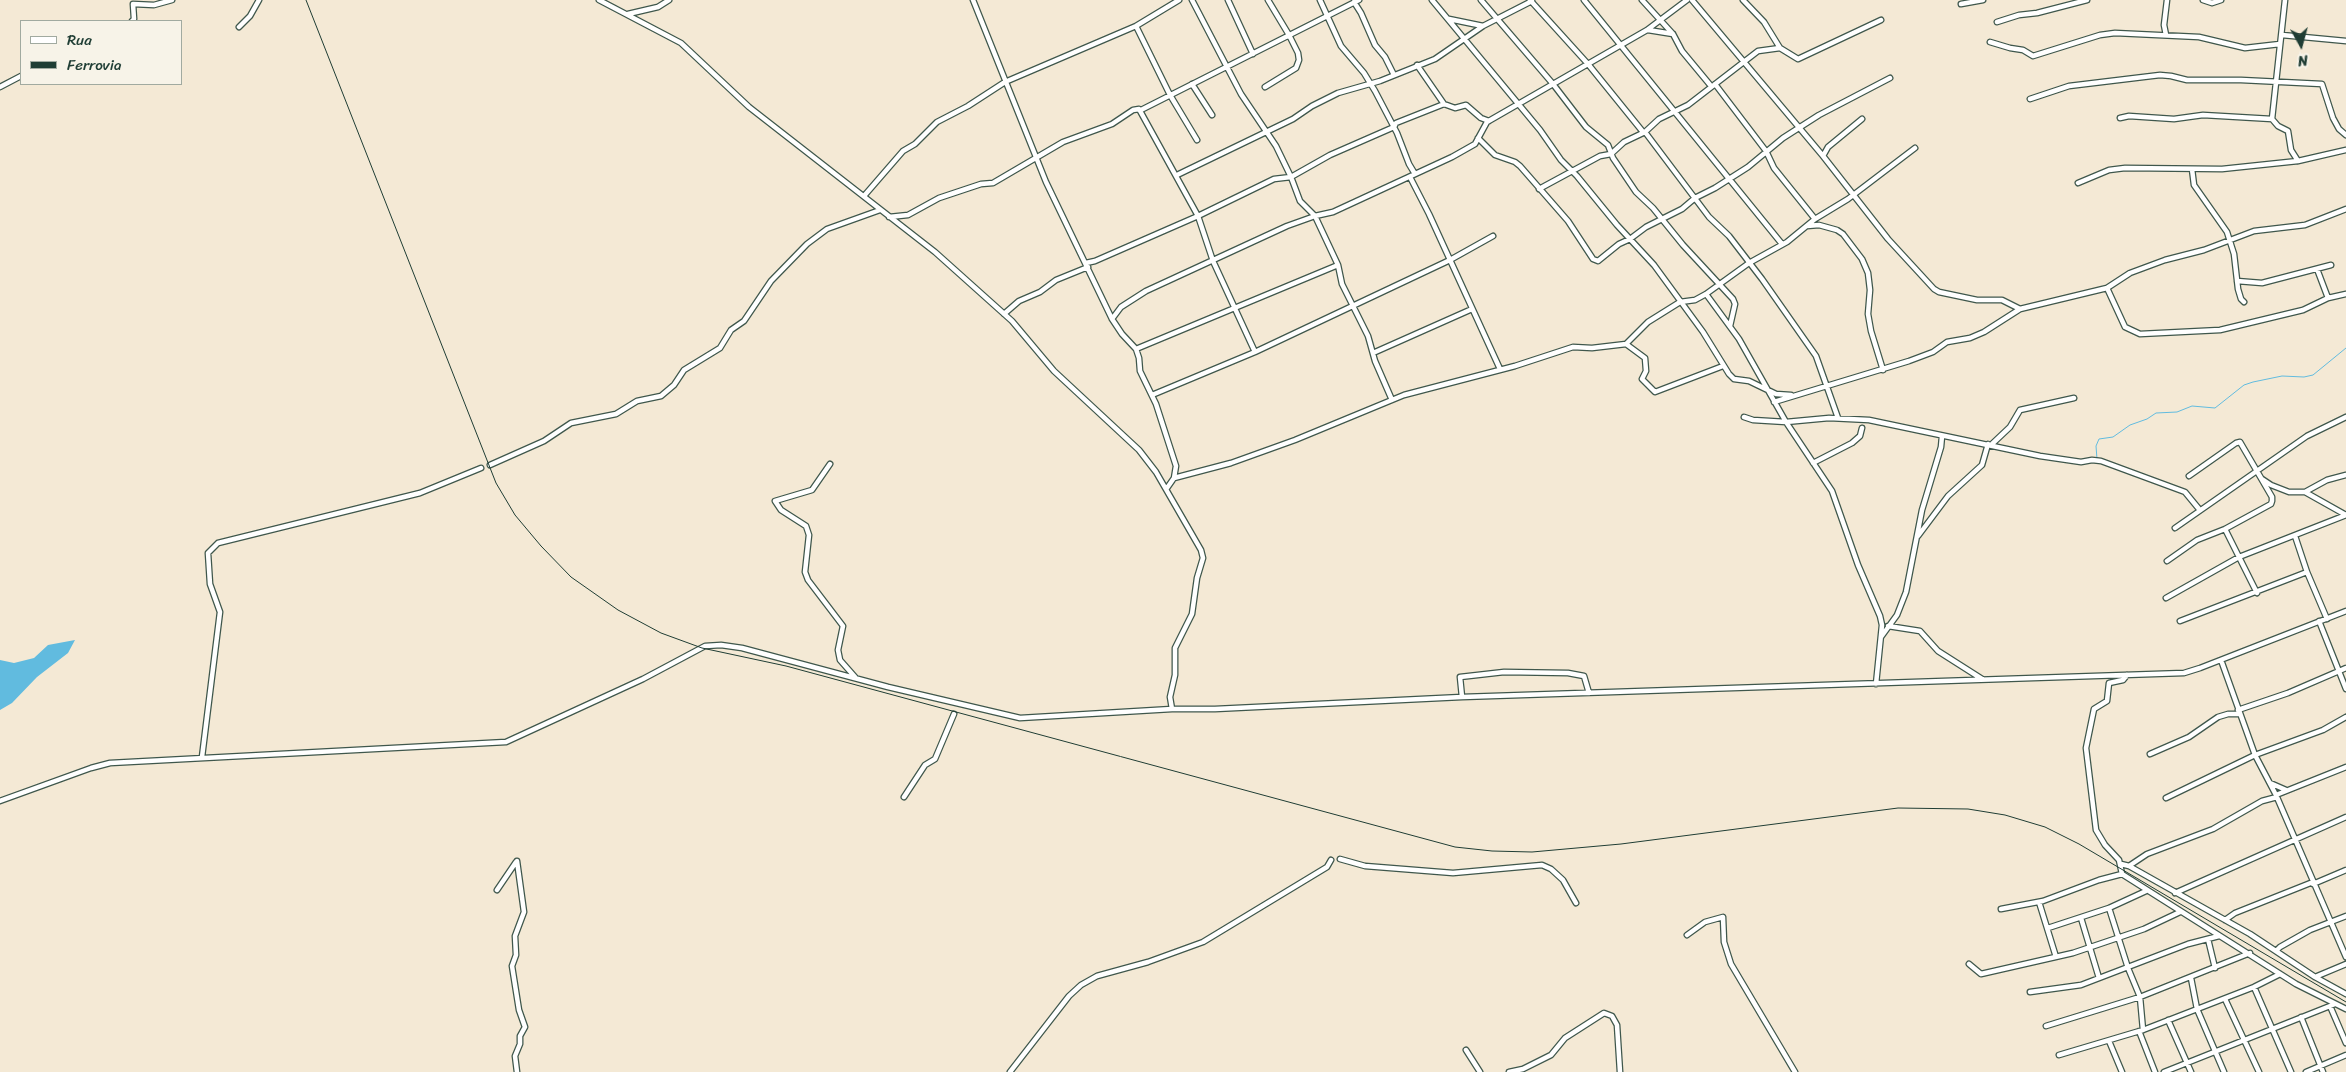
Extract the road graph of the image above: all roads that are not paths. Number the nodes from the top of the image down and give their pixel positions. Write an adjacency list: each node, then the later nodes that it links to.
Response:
1 (172, 0): 30 (street)
2 (259, 0): 35 (street)
3 (599, 0): 27 (street)
4 (669, 0): 27 (street)
5 (973, 0): 57 (street)
6 (1179, 0): 36 (street)
7 (1192, 0): 52 (street)
8 (1228, 0): 49 (street)
9 (1268, 0): 41 (street)
10 (1320, 0): 28 (street)
11 (1432, 0): 29 (street)
12 (1481, 0): 31 (street)
13 (1531, 0): 31 (street); 51 (street)
14 (1584, 0): 47 (street)
15 (1642, 0): 33 (street)
16 (1687, 0): 33 (street)
17 (1692, 0): 50 (street)
18 (1743, 0): 48 (street)
19 (1983, 0): 26 (street)
20 (2087, 0): 34 (street)
21 (2167, 0): 40 (street)
22 (2203, 0): 25 (street)
23 (2285, 0): 42 (street)
24 (1356, 1): 28 (street); 54 (street)
25 (2218, 1)
26 (1960, 4)
27 (628, 14): 100 (street)
28 (1328, 15): 41 (street); 59 (street)
29 (1448, 19): 37 (street); 43 (street)
30 (133, 20)
31 (1497, 20): 37 (street); 61 (street)
32 (1881, 20): 48 (street)
33 (1661, 21): 38 (street); 39 (street)
34 (1997, 22)
35 (239, 26)
36 (1136, 26): 57 (street); 65 (street)
37 (1483, 26): 43 (street)
38 (1647, 30): 39 (street); 47 (street)
39 (1673, 34): 62 (street)
40 (2166, 34): 45 (street); 46 (street)
41 (1289, 35): 49 (street); 64 (street)
42 (2282, 35): 44 (street); 46 (street)
43 (1465, 40): 53 (street); 68 (street)
44 (2346, 41)
45 (1990, 42)
46 (2280, 44): 58 (street)
47 (1619, 46): 51 (street); 70 (street)
48 (1780, 48): 50 (street)
49 (1253, 54): 52 (street)
50 (1744, 63): 62 (street); 77 (street)
51 (1588, 64): 61 (street); 79 (street)
52 (1228, 65): 60 (street); 78 (street)
53 (1417, 65): 54 (street); 67 (street)
54 (1394, 75): 59 (street)
55 (20, 77): 63 (street)
56 (1890, 78): 77 (street)
57 (1005, 82): 88 (street); 100 (street)
58 (2275, 82): 66 (street); 74 (street); 80 (street)
59 (1370, 83): 76 (street); 78 (street)
60 (1192, 84): 65 (street); 71 (street)
61 (1553, 84): 68 (street); 86 (street)
62 (1713, 85): 70 (street); 85 (street)
63 (0, 87)
64 (1265, 87)
65 (1170, 95): 69 (street); 82 (street)
66 (2030, 99)
67 (1444, 104): 75 (street); 76 (street)
68 (1519, 104): 75 (street); 91 (street)
69 (1141, 110): 88 (street); 93 (street)
70 (1672, 110): 79 (street); 96 (street)
71 (1212, 116)
72 (2120, 118): 74 (street)
73 (1862, 119): 87 (street)
74 (2272, 119): 89 (street)
75 (1488, 121): 81 (street)
76 (1394, 127): 92 (street); 94 (street)
77 (1799, 129): 85 (street); 87 (street)
78 (1265, 132): 93 (street); 94 (street)
79 (1644, 132): 86 (street); 101 (street)
80 (2346, 135)
81 (1478, 138): 92 (street); 98 (street)
82 (1197, 140)
83 (1915, 148): 99 (street)
84 (2346, 150): 89 (street)
85 (1766, 151): 96 (street); 108 (street)
86 (1611, 154): 91 (street); 107 (street)
87 (1823, 156): 99 (street)
88 (1036, 158): 106 (street); 118 (street)
89 (2298, 161): 90 (street)
90 (2192, 170): 97 (street); 112 (street)
91 (1573, 172): 98 (street); 111 (street)
92 (1415, 174): 95 (street)
93 (1177, 176): 104 (street)
94 (1291, 176): 104 (street); 105 (street)
95 (1410, 177): 105 (street); 114 (street)
96 (1728, 179): 101 (street); 113 (street)
97 (2078, 183)
98 (1539, 189): 111 (street)
99 (1853, 195): 108 (street); 132 (street)
100 (864, 196): 103 (street)
101 (1695, 198): 107 (street); 116 (street)
102 (2346, 209): 112 (street)
103 (880, 210): 106 (street); 159 (street)
104 (1198, 216): 115 (street); 118 (street)
105 (1315, 216): 115 (street); 117 (street)
106 (889, 217): 133 (street)
107 (1660, 219): 111 (street); 122 (street)
108 (1815, 219): 109 (street)
109 (1807, 226): 113 (street); 142 (street)
110 (1493, 236): 114 (street)
111 (1630, 239): 127 (street)
112 (2230, 240): 121 (street); 123 (street)
113 (1782, 244): 116 (street)
114 (1450, 260): 129 (street); 131 (street)
115 (1213, 261): 130 (street); 134 (street)
116 (1749, 263): 122 (street); 143 (street)
117 (1338, 264): 129 (street); 130 (street)
118 (1087, 265): 133 (street); 134 (street)
119 (2331, 265): 120 (street)
120 (2317, 269): 121 (street); 126 (street)
121 (2237, 281): 128 (street)
122 (1720, 284): 124 (street); 135 (street)
123 (2107, 288): 126 (street); 132 (street)
124 (1706, 294): 127 (street); 135 (street)
125 (2346, 294): 126 (street)
126 (2328, 298)
127 (1680, 302): 136 (street); 140 (street)
128 (2244, 302)
129 (1352, 306): 138 (street); 139 (street)
130 (1235, 308): 137 (street); 138 (street)
131 (1472, 309): 139 (street); 141 (street)
132 (2020, 309): 142 (street)
133 (1004, 314): 166 (street)
134 (1112, 319): 137 (street)
135 (1730, 326): 144 (street)
136 (1626, 344): 140 (street); 141 (street)
137 (1136, 349): 145 (street)
138 (1255, 352): 145 (street)
139 (1373, 352): 148 (street)
140 (1723, 366): 144 (street)
141 (1500, 369): 148 (street)
142 (1883, 370): 143 (street)
143 (1827, 386): 146 (street); 152 (street)
144 (1768, 390): 146 (street); 149 (street)
145 (1152, 395): 164 (street)
146 (1791, 396): 149 (street)
147 (2074, 398): 156 (street)
148 (1392, 400): 164 (street)
149 (1774, 402): 153 (street)
150 (1744, 417): 153 (street)
151 (2346, 417): 161 (street)
152 (1838, 418): 153 (street); 155 (street)
153 (1786, 422): 157 (street)
154 (1862, 428): 157 (street)
155 (1942, 436): 156 (street); 172 (street)
156 (1990, 444): 168 (street); 172 (street)
157 (1813, 463): 184 (street)
158 (830, 464): 189 (street)
159 (490, 465)
160 (481, 468): 201 (street)
161 (2256, 470): 163 (street); 165 (street); 168 (street)
162 (2346, 475): 167 (street)
163 (2189, 476)
164 (1174, 478): 166 (street)
165 (2261, 478): 167 (street); 171 (street)
166 (1167, 488): 195 (street)
167 (2305, 492): 169 (street)
168 (2199, 510): 170 (street)
169 (2346, 515): 173 (street)
170 (2175, 528)
171 (2225, 529): 174 (street); 175 (street)
172 (1917, 536): 183 (street)
173 (2296, 536): 174 (street); 176 (street)
174 (2239, 557): 177 (street); 178 (street)
175 (2167, 561)
176 (2307, 572): 177 (street); 180 (street)
177 (2256, 593): 181 (street)
178 (2166, 598)
179 (2346, 612): 180 (street)
180 (2327, 619): 182 (street)
181 (2180, 621)
182 (2319, 621): 185 (street); 187 (street)
183 (1888, 626): 184 (street); 190 (street)
184 (1880, 638): 191 (street)
185 (2221, 660): 188 (street); 196 (street)
186 (2346, 668): 187 (street)
187 (2339, 671): 192 (street); 196 (street)
188 (2128, 675): 190 (street); 213 (street)
189 (856, 678): 195 (street); 201 (street)
190 (1983, 680): 191 (street)
191 (1876, 684): 193 (street)
192 (2346, 689)
193 (1589, 694): 194 (street); 194 (street)
194 (1462, 697): 195 (street)
195 (1172, 709)
196 (2239, 712): 199 (street); 200 (street)
197 (954, 714): 206 (street)
198 (2346, 718): 200 (street)
199 (2150, 754)
200 (2255, 755): 203 (street); 207 (street)
201 (202, 757): 208 (street)
202 (2346, 767): 204 (street)
203 (2270, 783): 204 (street); 205 (street)
204 (2286, 790): 205 (street)
205 (2277, 796): 210 (street); 214 (street)
206 (904, 797)
207 (2166, 798)
208 (0, 801)
209 (2346, 817): 210 (street)
210 (2295, 838): 217 (street); 220 (street)
211 (1340, 859): 222 (street)
212 (1331, 860): 271 (street)
213 (2120, 864): 214 (street); 216 (street)
214 (2129, 866): 220 (street)
215 (2346, 870): 217 (street)
216 (2122, 874): 219 (street); 221 (street)
217 (2313, 883): 228 (street); 229 (street)
218 (497, 890): 270 (street)
219 (2146, 891): 224 (street); 225 (street)
220 (2175, 893): 228 (street)
221 (2040, 902): 223 (street); 230 (street)
222 (1576, 903)
223 (2001, 908)
224 (2109, 908): 227 (street); 233 (street)
225 (2180, 912): 232 (street); 233 (street)
226 (2346, 916): 229 (street)
227 (2081, 918): 230 (street); 235 (street)
228 (2225, 920): 236 (street)
229 (2331, 921): 236 (street); 239 (street)
230 (2048, 928): 238 (street)
231 (1688, 935): 275 (street)
232 (2219, 936): 234 (street); 237 (street)
233 (2118, 939): 235 (street); 242 (street)
234 (2208, 939): 242 (street); 243 (street)
235 (2089, 948): 238 (street); 246 (street)
236 (2276, 951): 245 (street)
237 (2250, 953): 243 (street); 244 (street)
238 (2056, 957): 240 (street)
239 (2346, 957)
240 (1970, 964)
241 (2346, 964): 245 (street)
242 (2128, 968): 246 (street); 251 (street)
243 (2215, 968): 247 (street)
244 (2280, 974): 248 (street); 253 (street)
245 (2315, 977): 250 (street)
246 (2099, 978): 249 (street)
247 (2191, 978): 251 (street); 255 (street)
248 (2254, 987): 252 (street); 259 (street)
249 (2030, 992)
250 (2346, 994)
251 (2140, 997): 258 (street); 260 (street)
252 (2225, 999): 255 (street); 261 (street)
253 (2332, 1005): 254 (street); 256 (street); 263 (street)
254 (2346, 1009)
255 (2197, 1010): 257 (street); 265 (street)
256 (2301, 1017): 259 (street); 269 (street)
257 (2168, 1020): 260 (street); 268 (street)
258 (2046, 1026)
259 (2272, 1028): 261 (street); 282 (street)
260 (2141, 1030): 262 (street); 277 (street)
261 (2244, 1039): 265 (street); 281 (street)
262 (2109, 1041): 267 (street); 276 (street)
263 (2346, 1043)
264 (1466, 1050): 272 (street)
265 (2215, 1050): 268 (street); 280 (street)
266 (2346, 1055): 269 (street)
267 (2059, 1056)
268 (2186, 1062): 278 (street); 279 (street)
269 (2320, 1066): 283 (street); 284 (street)
270 (516, 1072)
271 (1010, 1072)
272 (1480, 1072)
273 (1509, 1072): 274 (street)
274 (1620, 1072)
275 (1795, 1072)
276 (2122, 1072)
277 (2155, 1072)
278 (2164, 1072)
279 (2191, 1072)
280 (2224, 1072)
281 (2259, 1072)
282 (2290, 1072)
283 (2306, 1072)
284 (2323, 1072)

